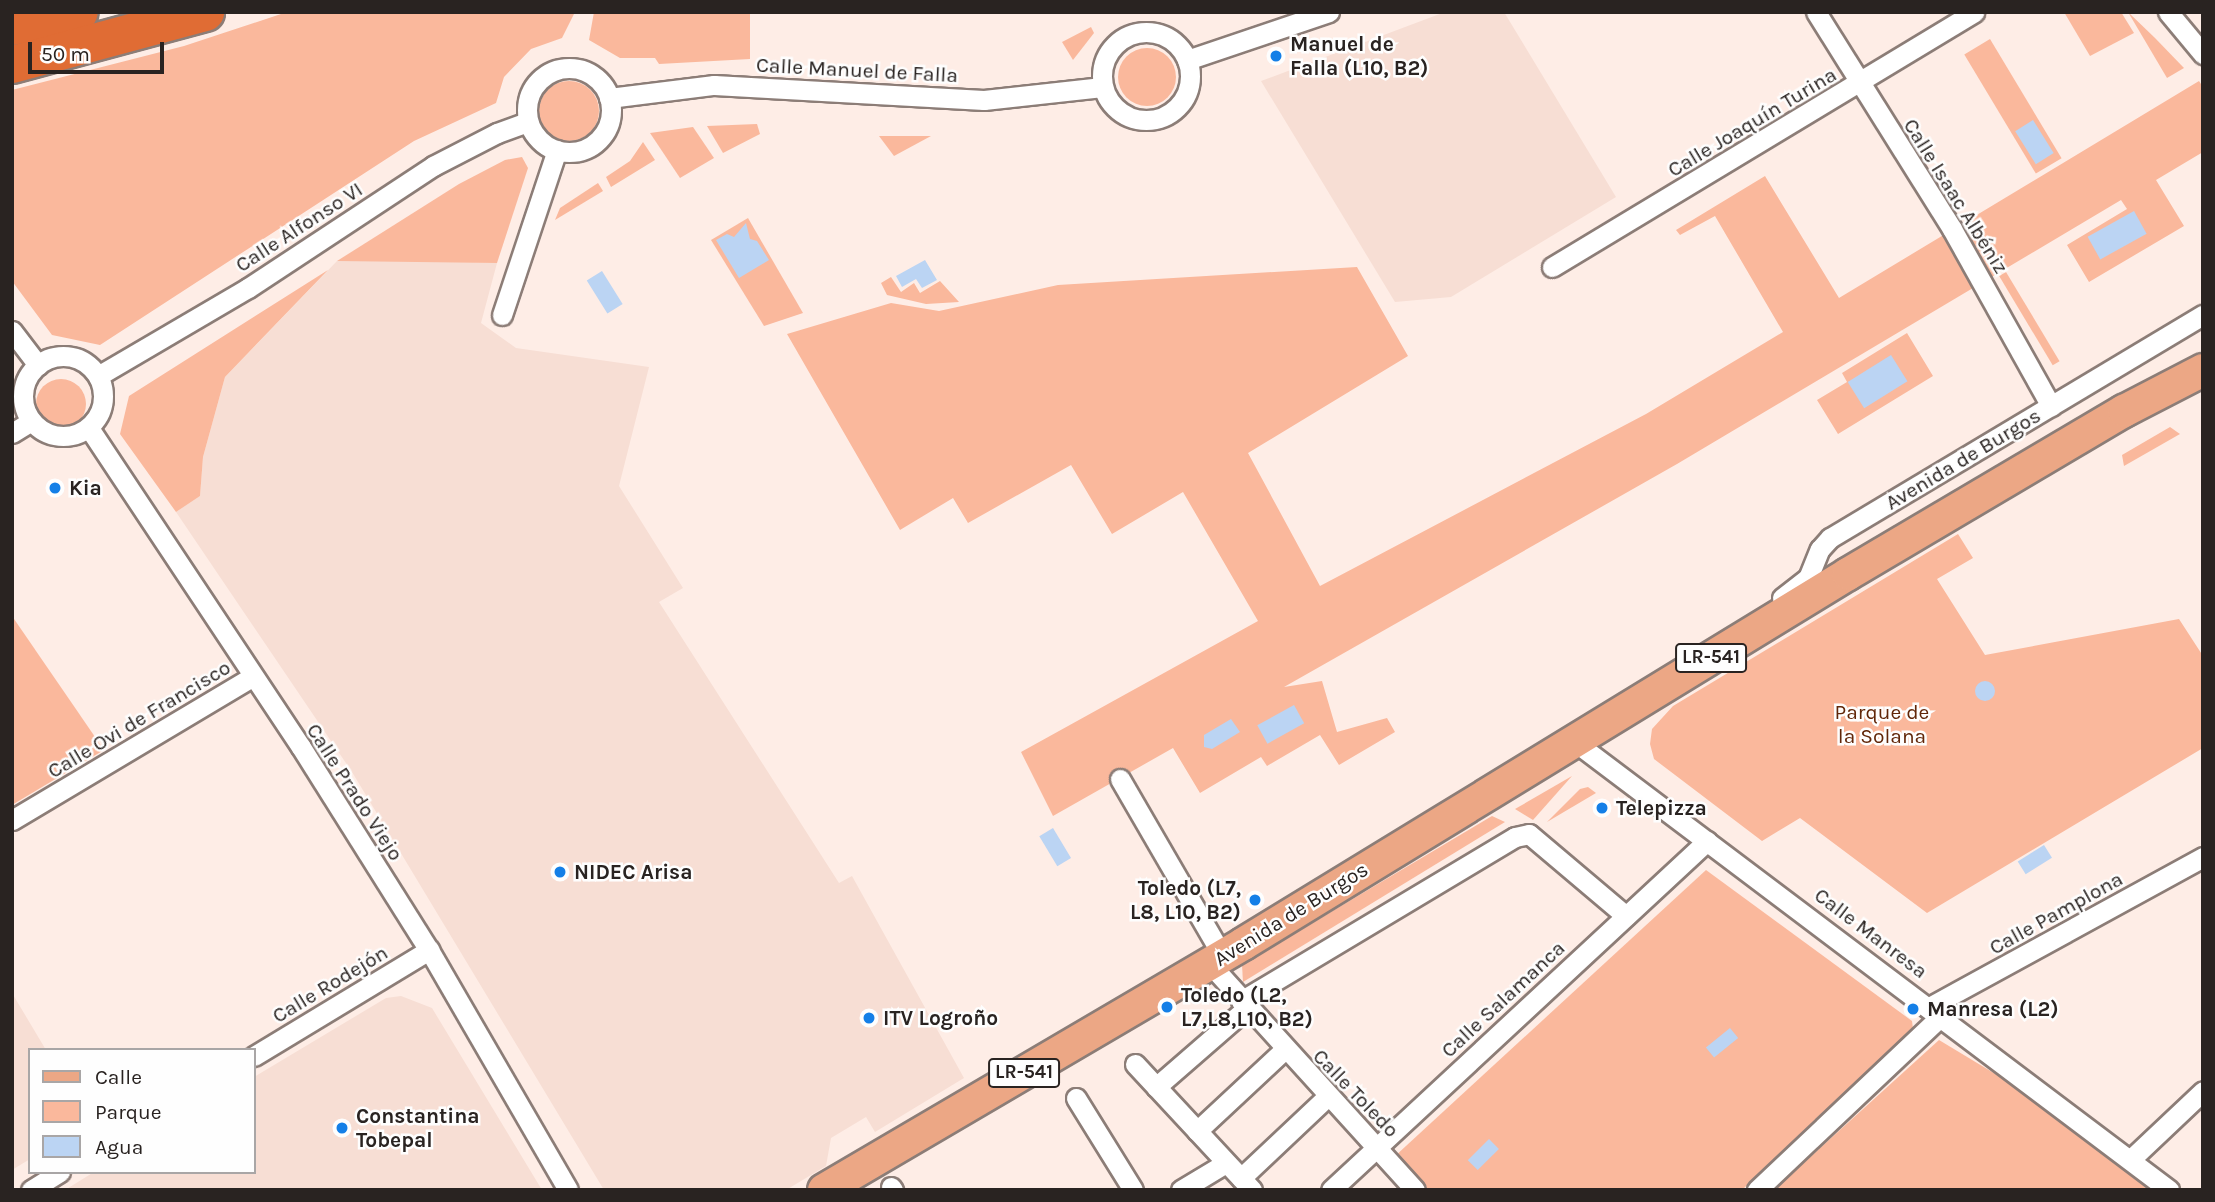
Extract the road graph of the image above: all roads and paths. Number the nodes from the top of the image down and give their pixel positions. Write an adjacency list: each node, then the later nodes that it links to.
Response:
1 (79, 12): 7 (highway)
2 (1329, 12): 9 (street)
3 (1816, 12): 12 (street, Calle Isaac Albéniz)
4 (1974, 12): 12 (street, Calle Joaquín Turina)
5 (2168, 12): 8 (street)
6 (189, 17): 10 (highway); 11 (highway)
7 (12, 26)
8 (2203, 54)
9 (1187, 60): 13 (street); 13 (street)
10 (12, 64)
11 (12, 79)
12 (1859, 83): 17 (street, Calle Joaquín Turina); 25 (street, Calle Isaac Albéniz)
13 (1102, 87): 14 (street, Calle Manuel de Falla)
14 (610, 99): 15 (street); 16 (street)
15 (528, 122): 16 (street); 24 (street, Calle Alfonso VI)
16 (557, 150): 18 (street)
17 (1552, 267)
18 (502, 315)
19 (2203, 315): 25 (street, Avenida de Burgos)
20 (12, 331): 22 (street)
21 (2203, 352): 26 (main road, Avenida de Burgos / LR-541)
22 (38, 365): 24 (street); 27 (street)
23 (2203, 370): 26 (main road, Avenida de Burgos / LR-541)
24 (98, 376): 28 (street)
25 (2051, 406): 30 (street, Avenida de Burgos)
26 (2124, 411): 30 (main road, Avenida de Burgos / LR-541)
27 (31, 421): 28 (street); 29 (street)
28 (89, 428): 31 (street, Calle Prado Viejo)
29 (12, 433)
30 (1754, 632): 32 (main road, Avenida de Burgos / LR-541)
31 (252, 677): 34 (street, Calle Ovi de Francisco); 38 (street, Calle Prado Viejo)
32 (1575, 742): 35 (street, Calle Manresa); 39 (main road, Avenida de Burgos / LR-541)
33 (1120, 779): 39 (street, Calle Toledo)
34 (12, 820)
35 (1707, 841): 37 (street, Calle Salamanca); 41 (street, Calle Manresa)
36 (2203, 857): 41 (street, Calle Pamplona)
37 (1626, 916): 40 (street); 50 (street, Calle Salamanca)
38 (429, 950): 43 (street, Calle Rodejón); 57 (street, Calle Prado Viejo)
39 (1216, 959): 40 (street, Calle Toledo); 58 (main road, Avenida de Burgos / LR-541)
40 (1244, 1004): 42 (street, Calle Toledo); 45 (street)
41 (1935, 1012): 51 (street, Calle Manresa); 63 (street, Calle Pamplona)
42 (1284, 1050): 47 (street, Calle Toledo); 49 (street)
43 (256, 1055)
44 (1135, 1064): 45 (street)
45 (1156, 1087): 49 (street)
46 (2203, 1091): 51 (street)
47 (1328, 1096): 50 (street, Calle Toledo); 54 (street)
48 (1076, 1098): 59 (street)
49 (1197, 1131): 52 (street)
50 (1377, 1146): 61 (street, Calle Salamanca); 62 (street, Calle Toledo)
51 (2130, 1160): 55 (street, Calle Manresa)
52 (1226, 1163): 54 (street); 60 (street)
53 (57, 1174): 56 (street)
54 (1246, 1184)
55 (2168, 1189)
56 (31, 1190)
57 (569, 1190)
58 (824, 1190)
59 (1133, 1190)
60 (1181, 1190)
61 (1331, 1190)
62 (1415, 1190)
63 (1757, 1190)

